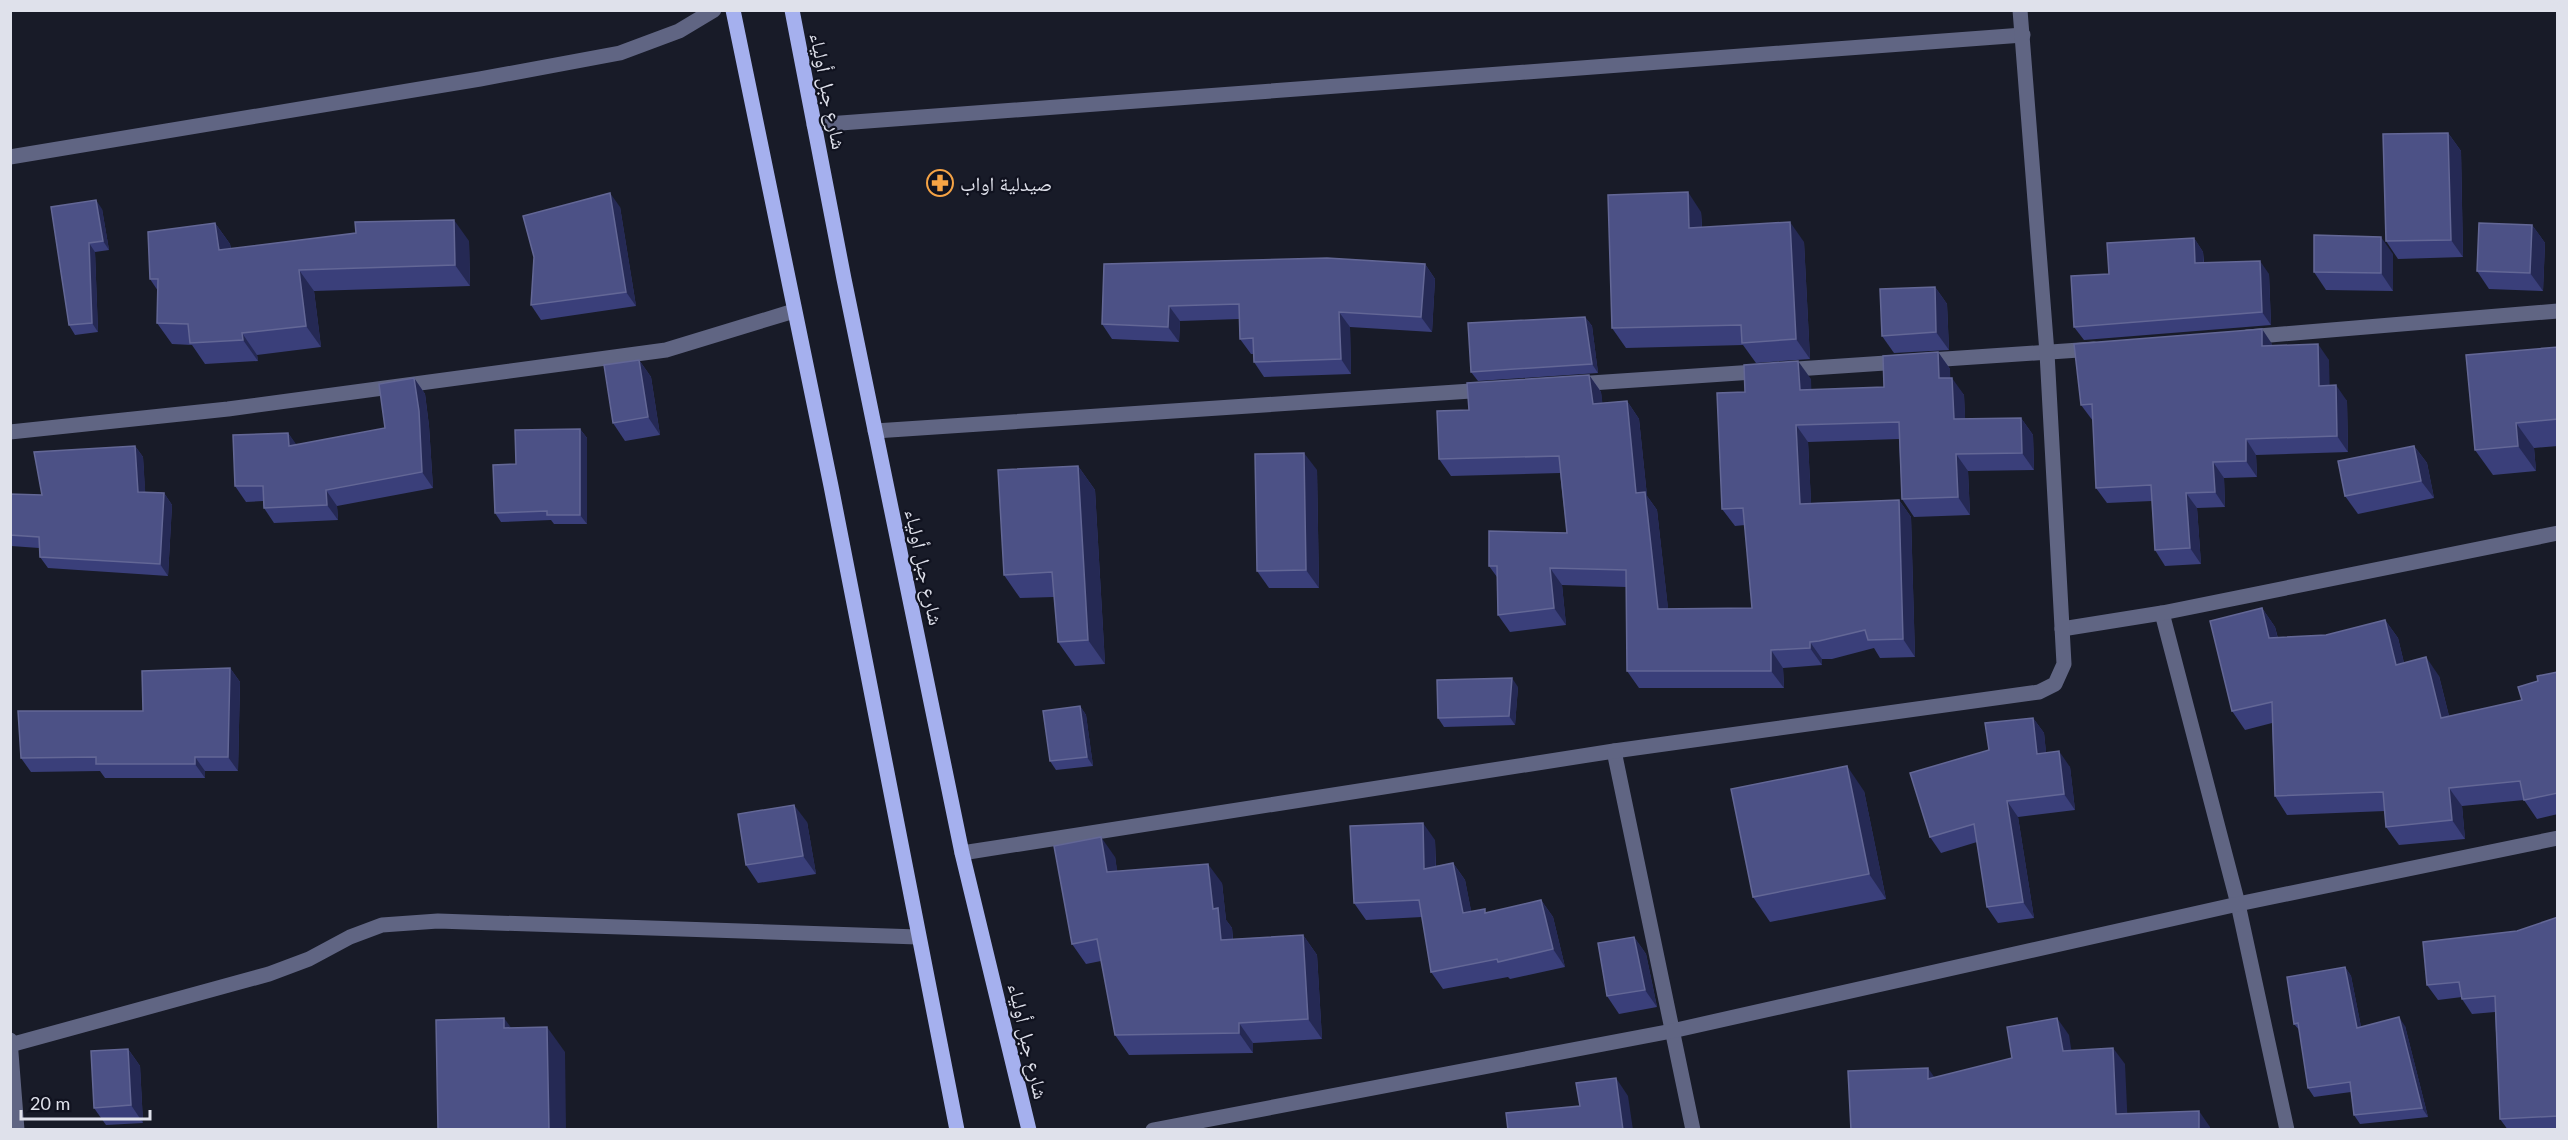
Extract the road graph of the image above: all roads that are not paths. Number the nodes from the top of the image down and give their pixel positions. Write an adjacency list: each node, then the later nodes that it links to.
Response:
1 (714, 10): 7 (street)
2 (733, 10): 8 (main road)
3 (792, 10): 6 (main road, شارع جبل أولياء)
4 (2020, 10): 5 (street)
5 (2023, 36): 6 (street); 12 (street)
6 (814, 125): 15 (main road, شارع جبل أولياء)
7 (10, 157)
8 (794, 310): 16 (street); 24 (main road)
9 (2558, 311): 10 (street)
10 (2237, 338)
11 (2106, 348): 12 (street)
12 (2047, 353): 13 (street); 19 (street)
13 (1557, 386)
14 (1497, 390): 15 (street)
15 (875, 431): 22 (main road, شارع جبل أولياء)
16 (10, 432)
17 (2558, 533): 18 (street)
18 (2162, 613): 19 (street); 23 (street)
19 (2062, 629): 20 (street)
20 (1614, 751): 22 (street); 25 (street)
21 (2558, 838): 23 (street)
22 (962, 853): 30 (main road, شارع جبل أولياء)
23 (2238, 904): 25 (street); 33 (street)
24 (918, 938): 27 (street); 29 (main road)
25 (1672, 1031): 31 (street); 32 (street)
26 (10, 1040): 27 (street)
27 (11, 1045): 28 (street)
28 (16, 1130)
29 (957, 1130)
30 (1029, 1130)
31 (1153, 1130)
32 (1693, 1130)
33 (2287, 1130)

